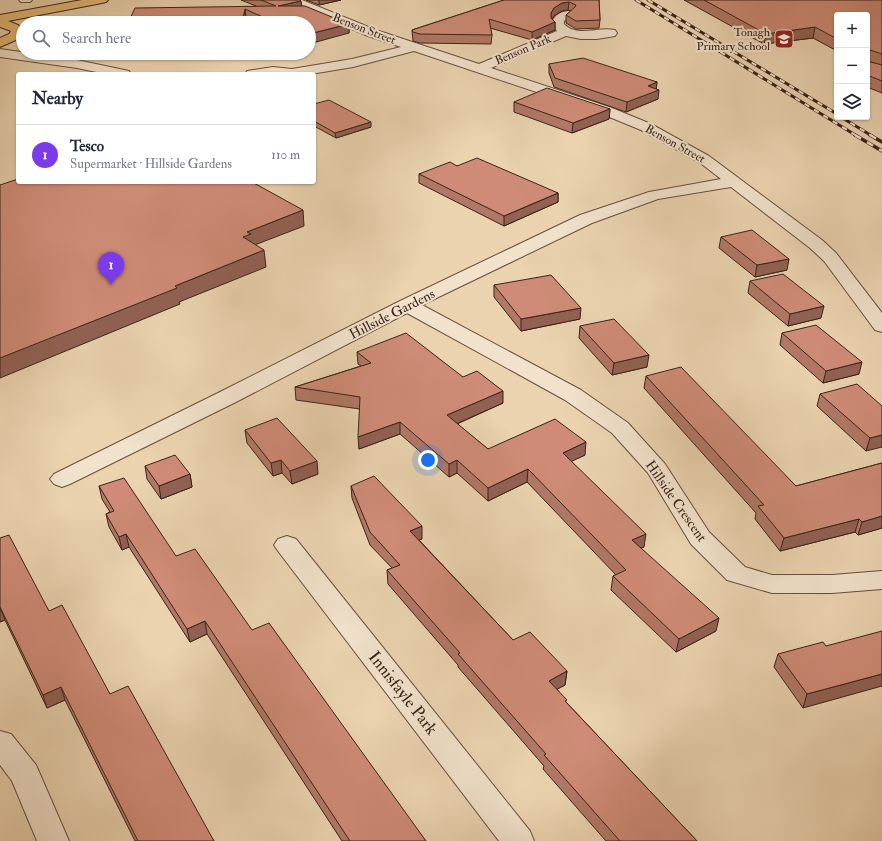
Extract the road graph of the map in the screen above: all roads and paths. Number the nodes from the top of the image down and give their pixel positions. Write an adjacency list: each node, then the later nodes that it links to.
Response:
1 (103, 0): 4 (main road); 5 (main road)
2 (292, 0): 12 (street, Benson Street)
3 (568, 14): 8 (street, Benson Park)
4 (52, 16)
5 (0, 19)
6 (0, 23): 7 (main road)
7 (16, 30)
8 (566, 32): 9 (street, Benson Park); 19 (street, Benson Park)
9 (611, 33)
10 (16, 35): 11 (main road)
11 (0, 43)
12 (414, 47): 17 (street, Benson Street); 19 (street, Benson Street)
13 (0, 53): 14 (street)
14 (16, 55)
15 (49, 60): 18 (street)
16 (66, 60): 18 (street)
17 (353, 63): 21 (street, Benson Street); 22 (street, Benson Street)
18 (77, 64): 20 (street)
19 (480, 68): 23 (street, Benson Street)
20 (115, 72)
21 (302, 72)
22 (321, 81)
23 (734, 182): 24 (street, Hillside Gardens); 25 (street, Benson Street)
24 (407, 305): 26 (street, Hillside Gardens); 28 (street, Hillside Crescent)
25 (882, 326)
26 (62, 479)
27 (287, 545): 31 (street, Innisfayle Park)
28 (882, 580)
29 (0, 743): 30 (street)
30 (54, 841)
31 (518, 841)

